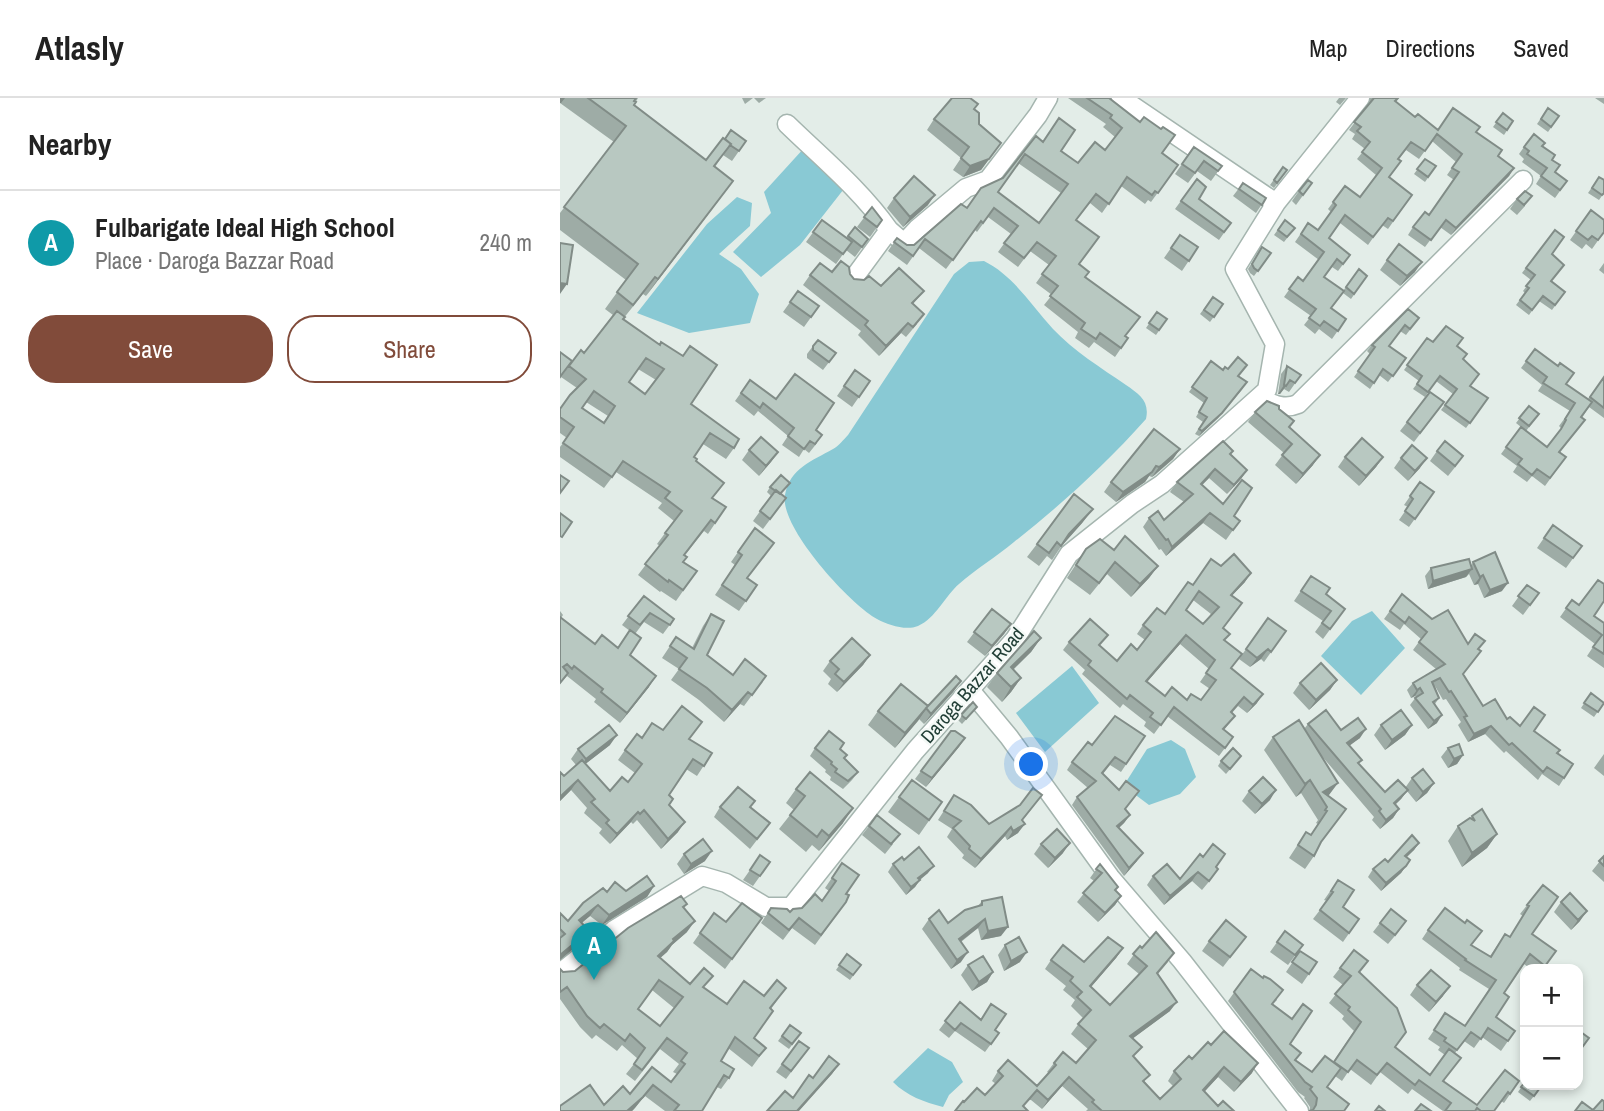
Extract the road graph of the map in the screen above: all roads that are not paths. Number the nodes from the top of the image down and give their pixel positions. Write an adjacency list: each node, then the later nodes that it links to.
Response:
1 (1048, 98): 7 (street)
2 (1121, 98): 6 (street)
3 (1360, 98): 6 (street, Daroga Bazzar Road)
4 (787, 124): 7 (street)
5 (1523, 180): 9 (street)
6 (1276, 203): 9 (street, Daroga Bazzar Road)
7 (889, 230): 8 (street)
8 (853, 279)
9 (1258, 398): 10 (street, Daroga Bazzar Road)
10 (970, 690): 11 (street, Daroga Bazzar Road); 12 (street)
11 (560, 973)
12 (1299, 1111)

